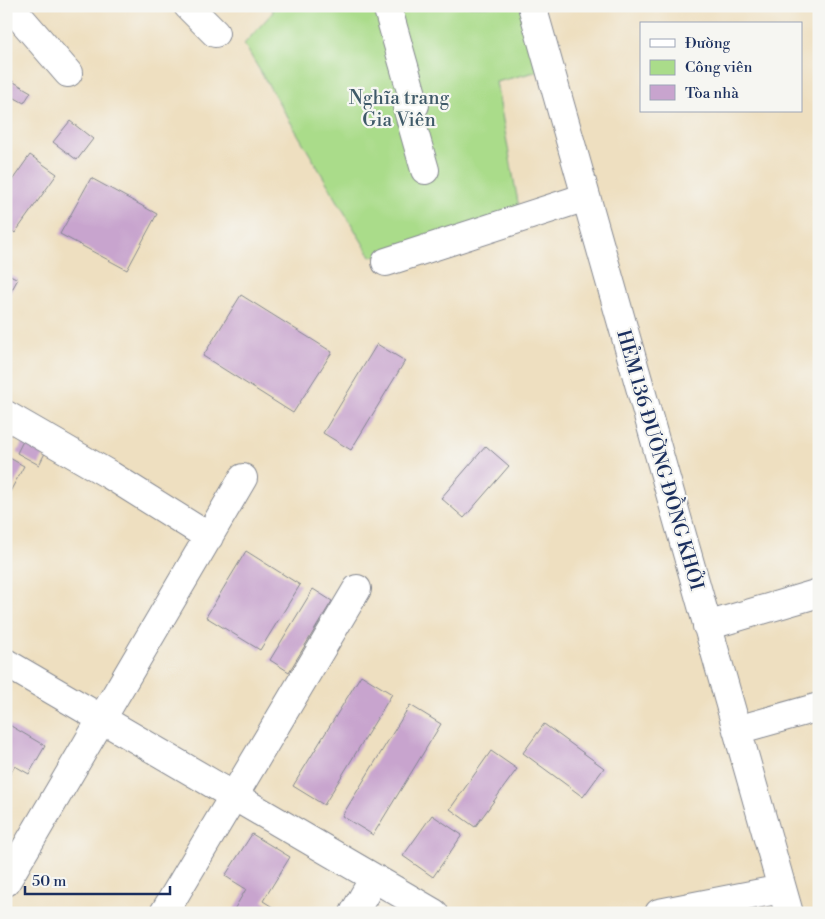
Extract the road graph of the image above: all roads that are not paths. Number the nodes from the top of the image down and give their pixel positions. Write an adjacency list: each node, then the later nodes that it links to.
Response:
1 (10, 6): 6 (street)
2 (188, 6): 5 (street)
3 (387, 6): 7 (street)
4 (532, 6): 8 (street, HẺM 136 ĐƯỜNG ĐỒNG KHỞI)
5 (215, 33)
6 (68, 73)
7 (425, 170)
8 (586, 198): 9 (street); 15 (street, HẺM 136 ĐƯỜNG ĐỒNG KHỞI)
9 (386, 262)
10 (6, 415): 12 (street)
11 (243, 478): 12 (street)
12 (209, 537): 18 (street)
13 (357, 589): 20 (street)
14 (819, 593): 15 (street)
15 (708, 626): 19 (street, HẺM 136 ĐƯỜNG ĐỒNG KHỞI)
16 (6, 663): 18 (street)
17 (819, 707): 19 (street)
18 (102, 719): 20 (street); 22 (street)
19 (737, 730): 23 (street, HẺM 136 ĐƯỜNG ĐỒNG KHỞI)
20 (234, 796): 21 (street); 24 (street)
21 (374, 878): 25 (street); 26 (street)
22 (6, 882)
23 (785, 901): 27 (street)
24 (164, 913)
25 (354, 913)
26 (434, 913)
27 (659, 913)

